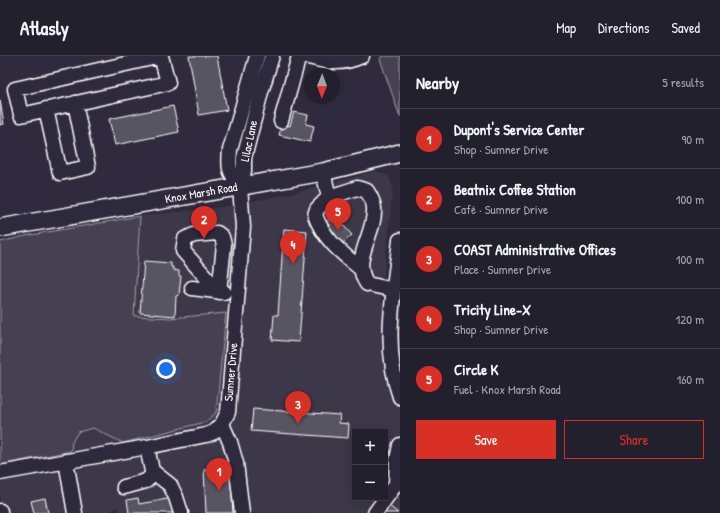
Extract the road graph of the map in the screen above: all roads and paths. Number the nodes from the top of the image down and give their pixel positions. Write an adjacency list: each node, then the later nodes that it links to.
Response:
1 (161, 56): 7 (street); 8 (street)
2 (256, 56): 12 (street, Lilac Lane)
3 (272, 56): 12 (street, Lilac Lane)
4 (299, 56): 9 (street)
5 (305, 56): 6 (street)
6 (362, 56)
7 (75, 103): 8 (street); 8 (street)
8 (46, 109)
9 (281, 121)
10 (400, 152): 11 (main road, Knox Marsh Road)
11 (323, 172): 12 (main road, Knox Marsh Road); 13 (street)
12 (240, 187): 14 (main road, Knox Marsh Road); 19 (street, Sumner Drive)
13 (329, 197): 16 (street); 16 (street)
14 (0, 228)
15 (400, 240): 18 (street)
16 (361, 269): 18 (street)
17 (192, 288): 19 (street)
18 (394, 290): 20 (street)
19 (238, 294): 22 (street, Sumner Drive)
20 (397, 368): 21 (street)
21 (400, 397)
22 (222, 424): 24 (street); 32 (street)
23 (400, 445): 29 (street)
24 (147, 447): 25 (street); 27 (street)
25 (66, 461): 26 (street); 30 (street)
26 (0, 473)
27 (155, 473): 28 (street); 31 (street)
28 (124, 487)
29 (395, 497): 33 (street)
30 (75, 513)
31 (182, 513)
32 (242, 513)
33 (375, 513)

